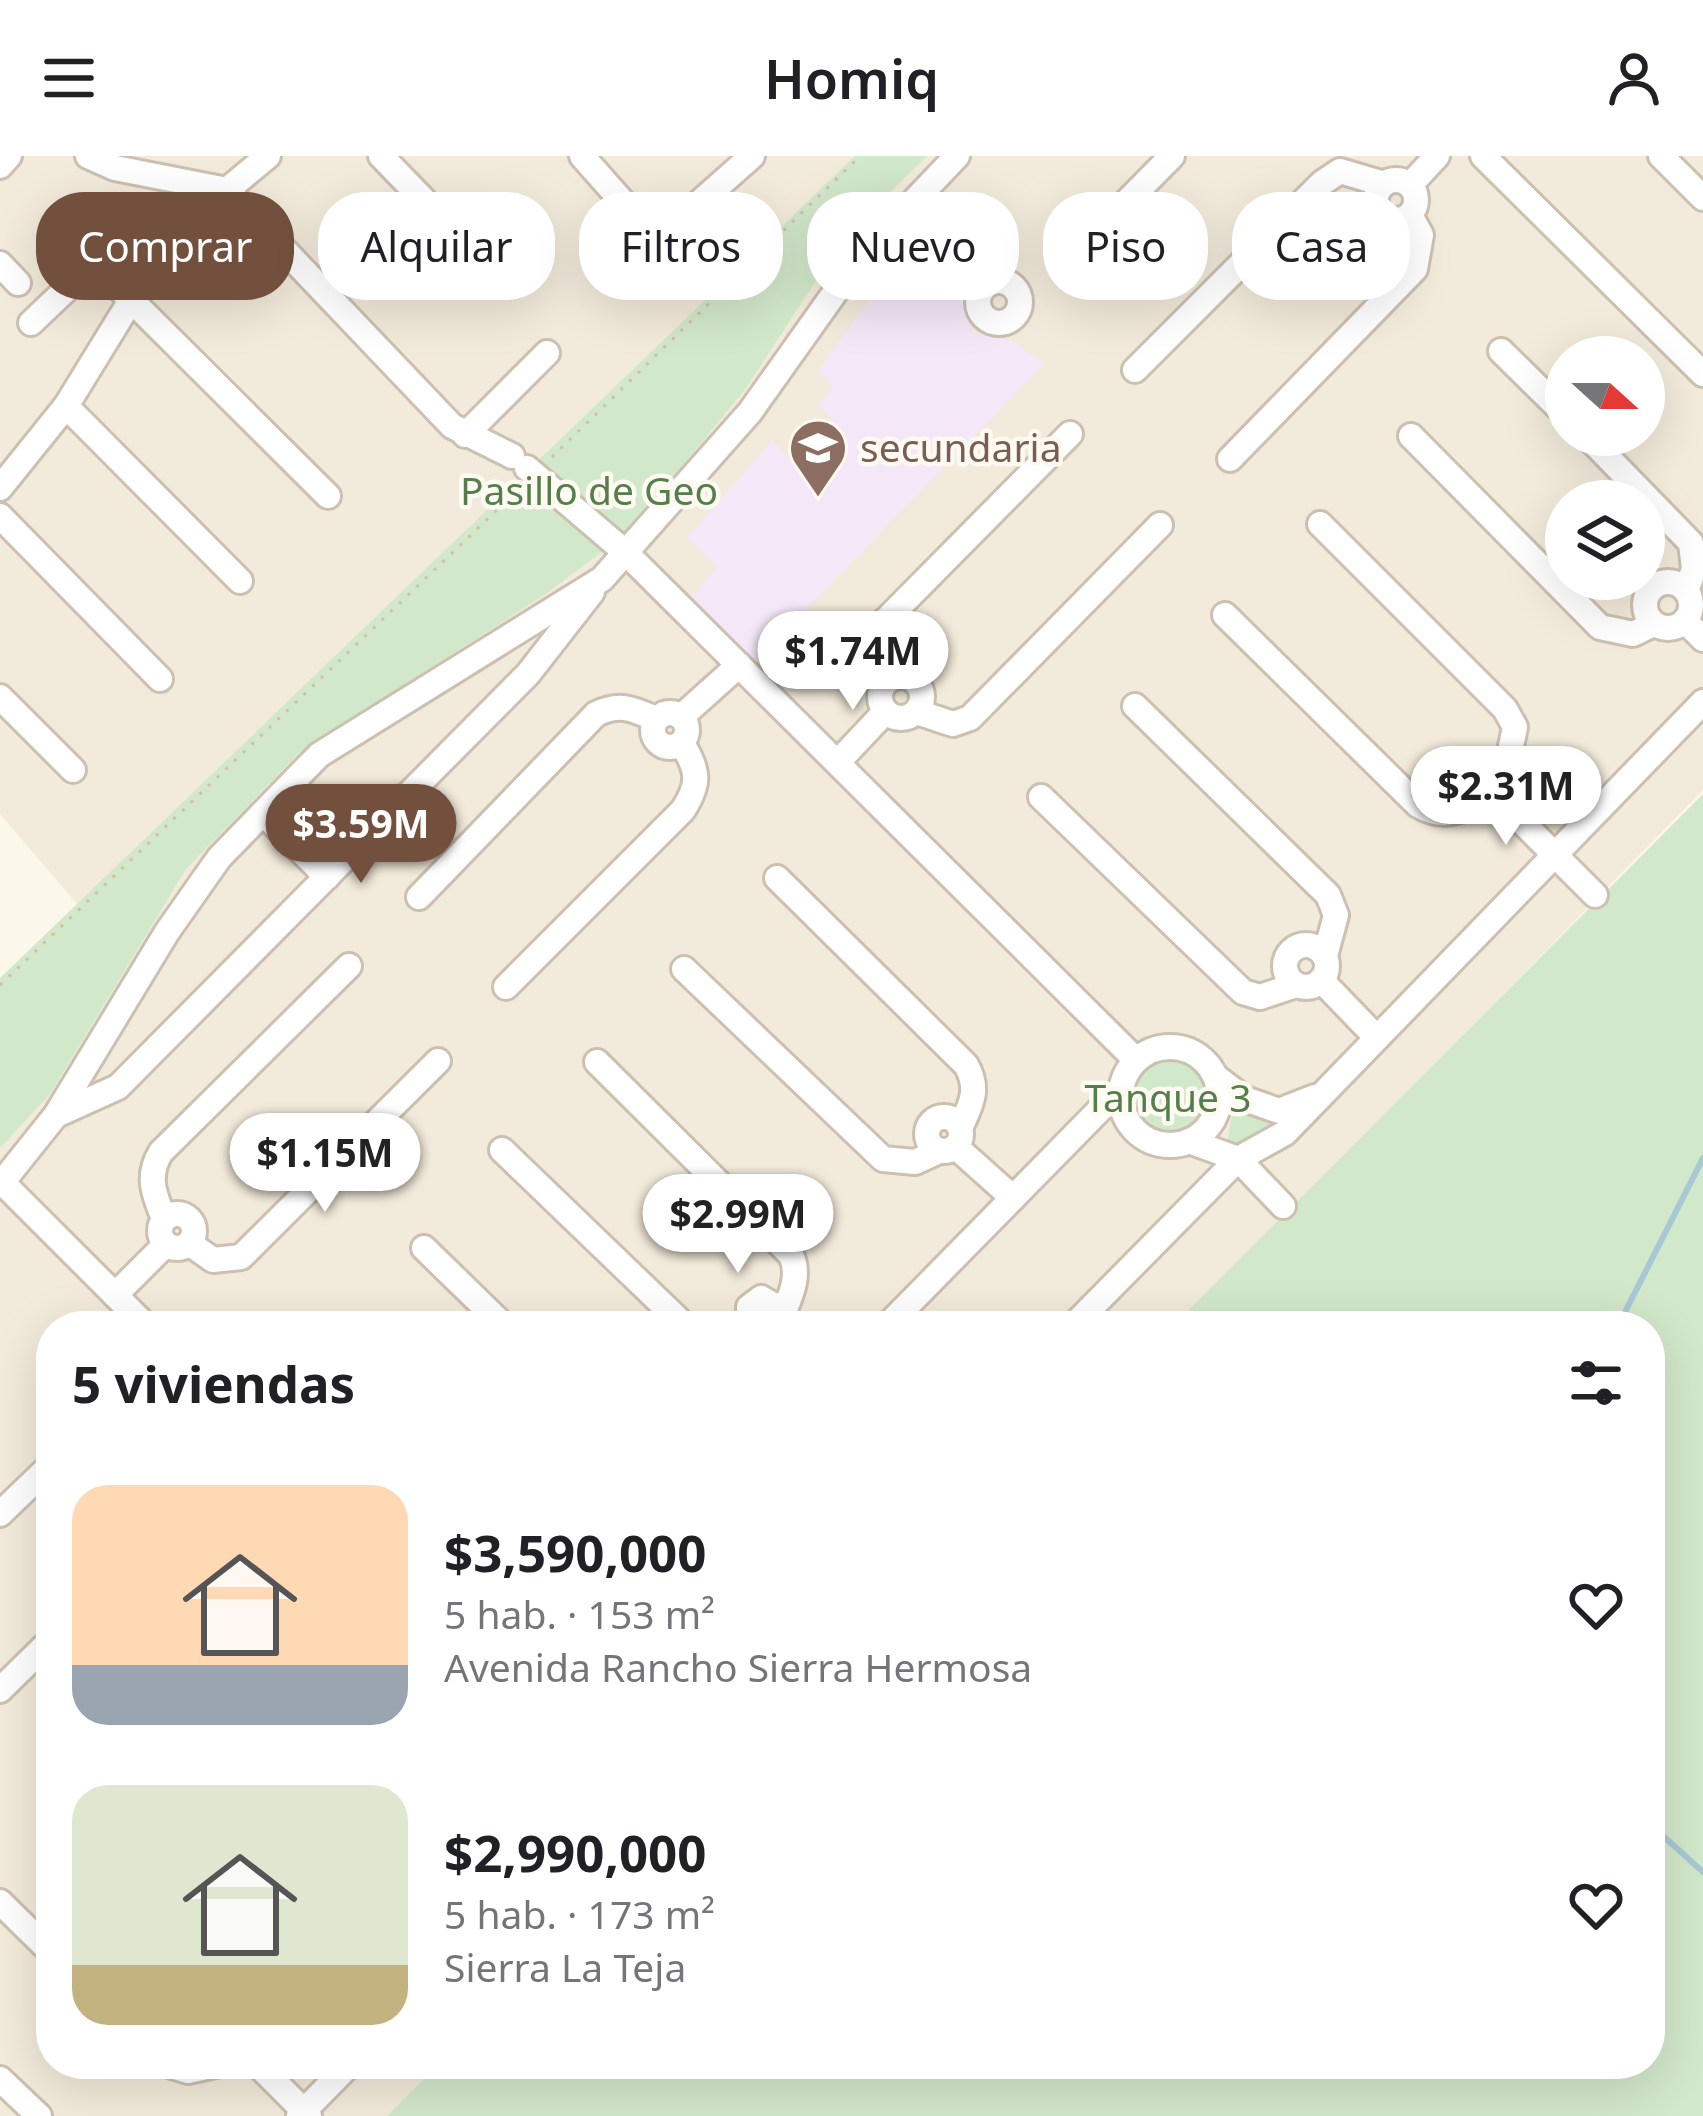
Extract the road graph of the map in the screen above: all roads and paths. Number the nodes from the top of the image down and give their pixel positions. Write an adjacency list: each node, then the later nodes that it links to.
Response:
1 (9, 156): 13 (street)
2 (88, 156): 15 (street)
3 (268, 156): 15 (street)
4 (381, 156): 16 (street)
5 (582, 156): 6 (street)
6 (752, 156)
7 (860, 156): 42 (path)
8 (957, 156): 17 (street)
9 (1172, 156): 18 (street)
10 (1437, 156): 14 (street)
11 (1483, 156): 34 (street)
12 (1661, 156): 20 (street)
13 (0, 166)
14 (1397, 184): 19 (street); 21 (street); 33 (street)
15 (227, 190): 38 (street)
16 (416, 192)
17 (919, 192)
18 (1136, 192)
19 (1377, 192)
20 (1703, 198)
21 (1410, 215): 23 (street)
22 (0, 265): 24 (street)
23 (1410, 273)
24 (18, 284)
25 (55, 300): 30 (street)
26 (131, 300): 36 (street)
27 (136, 300): 44 (street)
28 (833, 300): 48 (street)
29 (1384, 300): 41 (street)
30 (31, 323)
31 (1501, 351): 35 (street)
32 (547, 353): 38 (street)
33 (1136, 370)
34 (1703, 374)
35 (1545, 394)
36 (66, 406): 43 (street); 50 (street)
37 (1070, 434): 57 (street)
38 (465, 435): 42 (street)
39 (1411, 436): 53 (street)
40 (1606, 456): 51 (street)
41 (1230, 459)
42 (524, 466): 48 (street); 78 (path)
43 (0, 488)
44 (328, 496)
45 (0, 516): 56 (street)
46 (1320, 524): 66 (street)
47 (1160, 526): 62 (street)
48 (625, 552): 49 (street); 55 (street)
49 (602, 579): 69 (street); 71 (street)
50 (240, 581)
51 (1686, 591): 53 (street); 54 (street)
52 (1225, 615): 68 (street)
53 (1654, 624): 54 (street)
54 (1694, 630)
55 (739, 665): 63 (street); 64 (street)
56 (160, 679)
57 (884, 683): 61 (street); 62 (street)
58 (0, 697): 65 (street)
59 (1703, 702): 70 (street)
60 (1135, 706): 77 (street)
61 (885, 712): 62 (street); 64 (street)
62 (917, 712)
63 (669, 718): 74 (street); 79 (street)
64 (838, 762): 81 (street)
65 (73, 770)
66 (1503, 788): 68 (street); 68 (street); 70 (street)
67 (1041, 797): 77 (street)
68 (1474, 805)
69 (262, 812): 71 (street); 87 (street)
70 (1553, 853): 73 (street); 80 (street)
71 (327, 877): 87 (street)
72 (777, 878): 90 (street)
73 (1595, 895)
74 (419, 897)
75 (349, 966): 97 (street)
76 (684, 969): 90 (street)
77 (1314, 974): 80 (street)
78 (0, 985)
79 (506, 987)
80 (1376, 1037): 86 (street)
81 (1136, 1060): 84 (street); 85 (street)
82 (438, 1061): 97 (street)
83 (597, 1061): 105 (street)
84 (1216, 1077): 86 (street); 91 (street)
85 (1121, 1088): 88 (street); 89 (street)
86 (1318, 1096): 93 (street)
87 (56, 1115): 94 (street)
88 (1131, 1127): 89 (street); 91 (street)
89 (1073, 1133): 95 (street)
90 (952, 1142): 95 (street)
91 (1189, 1142): 93 (street)
92 (502, 1150): 102 (street)
93 (1238, 1159): 96 (street); 107 (street)
94 (1, 1182): 99 (street)
95 (1013, 1198): 106 (street)
96 (1283, 1206)
97 (173, 1235): 99 (street)
98 (424, 1247): 101 (street)
99 (115, 1294): 100 (street)
100 (131, 1311)
101 (489, 1311)
102 (669, 1311)
103 (749, 1311): 104 (street)
104 (778, 1311)
105 (784, 1311)
106 (902, 1311)
107 (1088, 1311)
108 (36, 1479): 109 (street)
109 (0, 1514)
110 (36, 1655): 111 (street)
111 (0, 1690)
112 (0, 1902): 113 (street)
113 (36, 1937)
114 (0, 2079): 118 (street)
115 (271, 2079): 117 (street)
116 (336, 2079): 117 (street)
117 (304, 2114)
118 (38, 2116)

